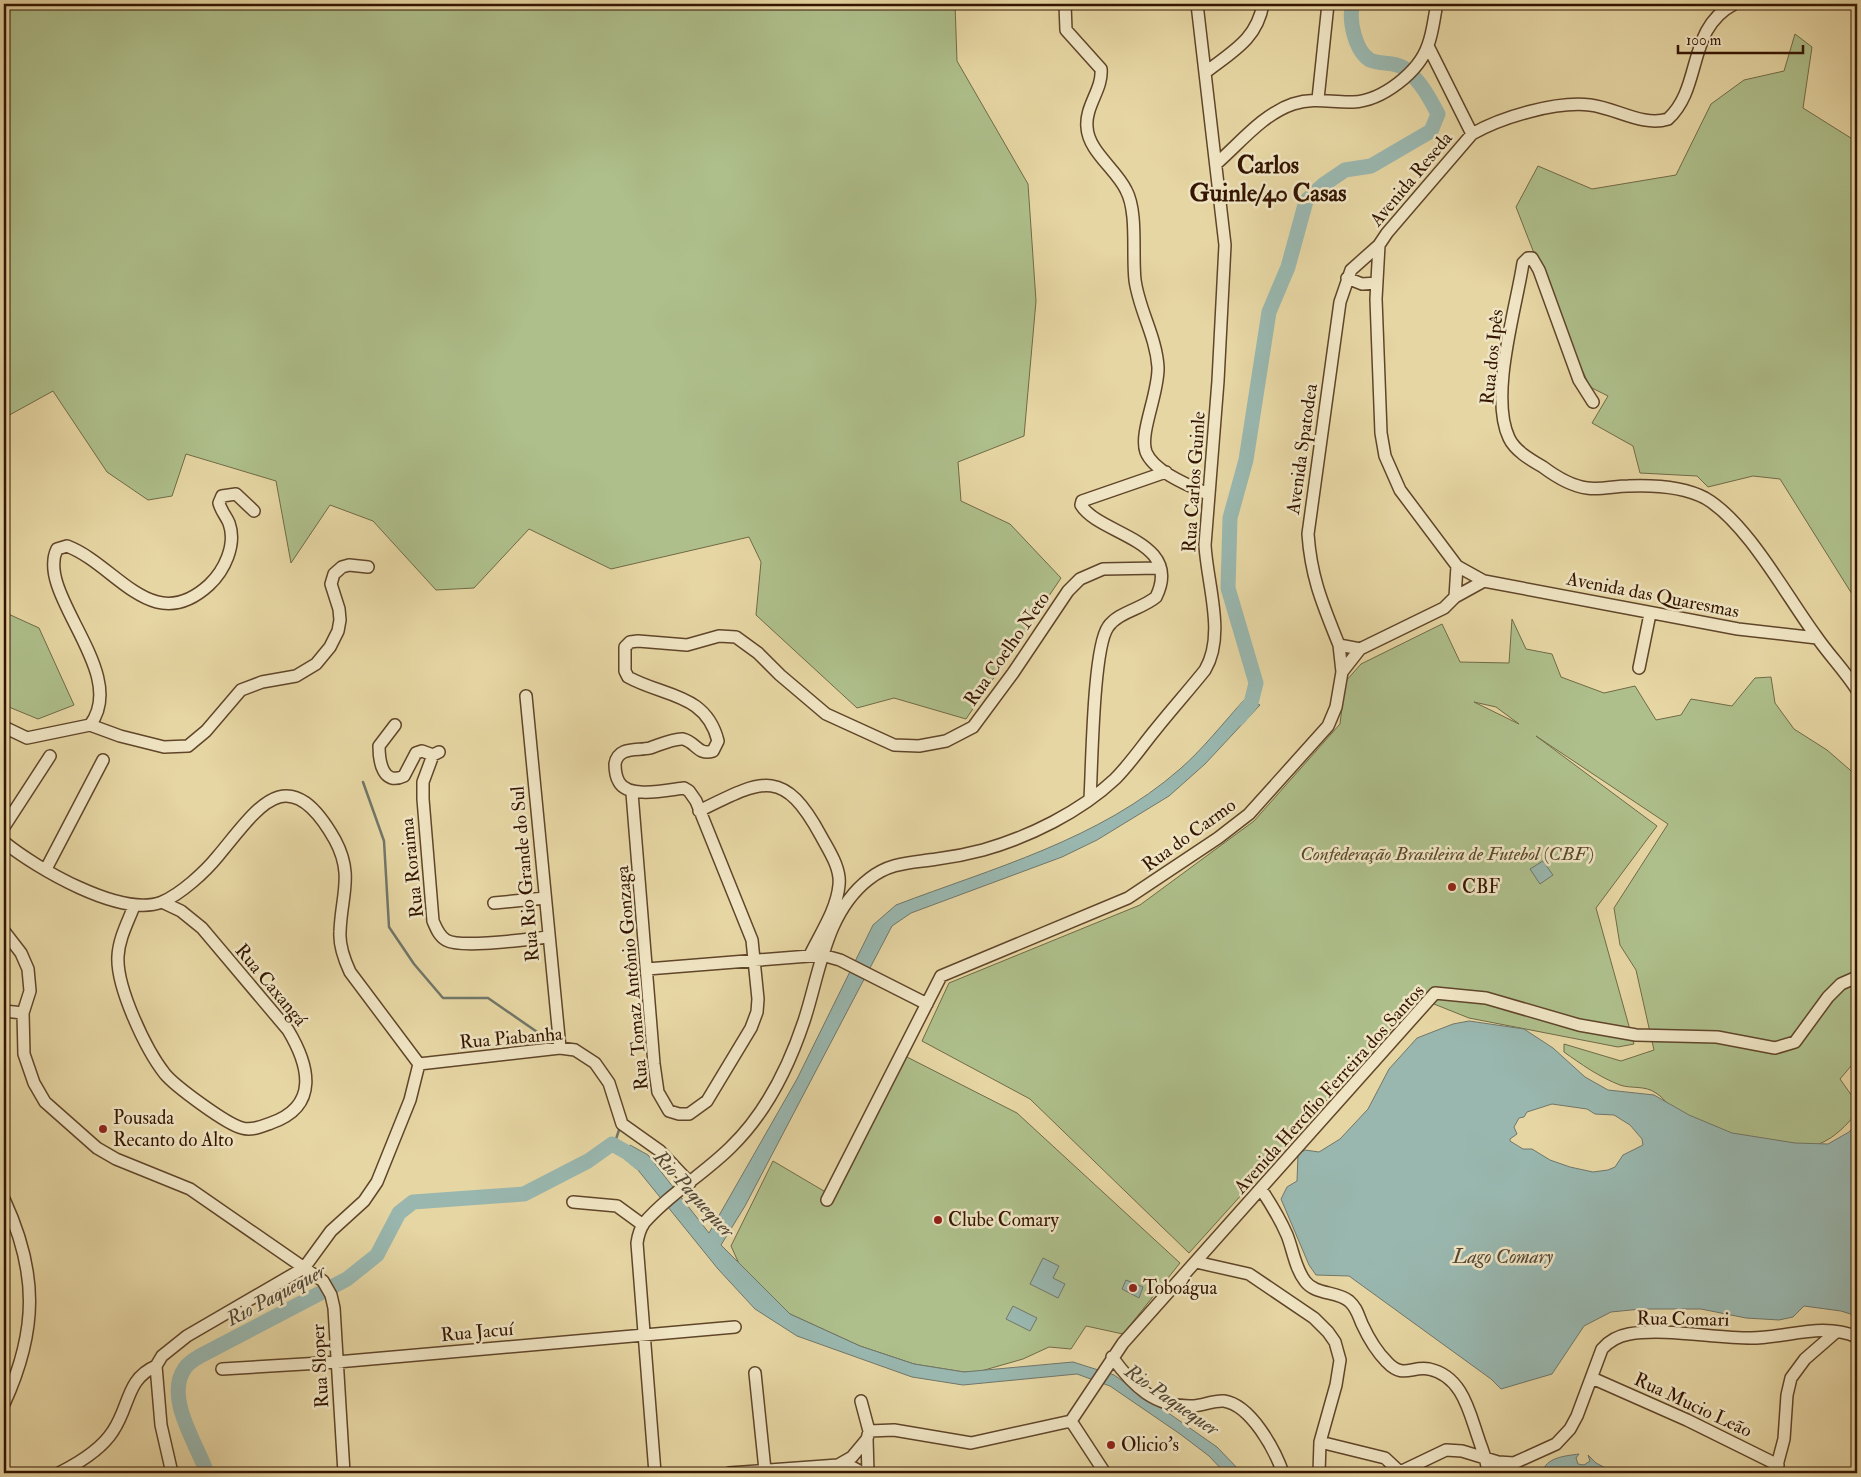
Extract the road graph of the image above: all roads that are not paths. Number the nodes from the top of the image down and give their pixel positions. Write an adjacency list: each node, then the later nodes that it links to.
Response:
1 (1065, 4): 16 (street)
2 (1197, 4): 8 (street, Rua Carlos Guinle)
3 (1263, 4): 8 (street)
4 (1328, 4): 9 (street)
5 (1437, 4): 7 (street)
6 (1734, 4): 10 (street, Avenida Reseda)
7 (1428, 46): 9 (street); 10 (street)
8 (1206, 72): 11 (street, Rua Carlos Guinle)
9 (1318, 99): 11 (street)
10 (1472, 134): 12 (street, Avenida Reseda)
11 (1216, 164): 17 (street, Rua Carlos Guinle)
12 (1379, 244): 13 (street, Avenida Spatodea); 14 (street, Avenida Reseda)
13 (1347, 278): 14 (street); 26 (street, Avenida Spatodea)
14 (1377, 283): 19 (street, Avenida Reseda)
15 (1593, 402): 25 (street, Rua dos Ipês)
16 (1166, 472): 17 (street); 21 (street)
17 (1208, 494): 38 (street, Rua Carlos Guinle)
18 (254, 511): 32 (street)
19 (1457, 566): 22 (street, Avenida Reseda); 23 (street)
20 (368, 567): 32 (street)
21 (1160, 568): 37 (street, Rua Coelho Neto); 38 (street)
22 (1484, 581): 23 (street, Rua do Carmo); 24 (street, Avenida das Quaresmas)
23 (1455, 597): 27 (street, Rua do Carmo)
24 (1650, 614): 25 (street, Avenida das Quaresmas); 28 (street)
25 (1817, 638): 30 (street)
26 (1339, 645): 27 (street); 29 (street, Avenida Spatodea)
27 (1360, 649): 29 (street, Rua do Carmo)
28 (1639, 668)
29 (1342, 672): 54 (street, Rua do Carmo)
30 (1857, 690)
31 (526, 696): 43 (street, Rua Rio Grande do Sul)
32 (90, 725): 34 (street)
33 (395, 725): 48 (street, Rua Roraima)
34 (4, 727)
35 (50, 756): 40 (street)
36 (103, 760): 42 (street)
37 (632, 793): 39 (street, Rua Tomaz Antônio Gonzaga); 52 (street, Rua Tomaz Antônio Gonzaga)
38 (1090, 799): 50 (street, Rua Carlos Guinle)
39 (699, 811): 49 (street); 51 (street, Rua Tomaz Antônio Gonzaga)
40 (4, 827)
41 (4, 842): 42 (street)
42 (46, 869): 46 (street)
43 (545, 898): 45 (street); 48 (street, Rua Rio Grande do Sul)
44 (162, 902): 46 (street); 46 (street, Rua Caxangá); 58 (street)
45 (494, 903)
46 (134, 906)
47 (4, 931): 56 (street)
48 (548, 937): 57 (street, Rua Rio Grande do Sul)
49 (810, 955): 50 (street); 51 (street)
50 (822, 955): 54 (street); 59 (street, Rua Carlos Guinle)
51 (754, 960): 52 (street); 52 (street, Rua Tomaz Antônio Gonzaga)
52 (647, 969)
53 (1857, 977): 60 (street, Avenida Hercílio Ferreira dos Santos)
54 (927, 1004): 62 (street, Rua do Carmo)
55 (4, 1011): 56 (street)
56 (22, 1013): 66 (street, Rua Sloper)
57 (560, 1048): 58 (street, Rua Piabanha); 59 (street, Rua Piabanha)
58 (419, 1064): 66 (street)
59 (686, 1187): 64 (street, Rua Carlos Guinle)
60 (1261, 1189): 65 (street, Avenida Hercílio Ferreira dos Santos); 82 (street)
61 (4, 1198): 78 (street)
62 (827, 1200)
63 (573, 1202): 64 (street)
64 (643, 1224): 69 (street)
65 (1196, 1262): 71 (street, Avenida Hercílio Ferreira dos Santos); 81 (street)
66 (304, 1268): 72 (street, Rua Sloper); 73 (street)
67 (735, 1327): 69 (street, Rua Jacuí)
68 (1836, 1332): 70 (street, Rua Comari); 76 (street, Rua Comari); 85 (street)
69 (646, 1336): 72 (street, Rua Jacuí); 90 (street)
70 (1857, 1337)
71 (1112, 1357): 79 (street, Avenida Hercílio Ferreira dos Santos); 95 (street)
72 (337, 1362): 74 (street, Rua Jacuí); 89 (street, Rua Sloper)
73 (156, 1366): 87 (street); 88 (street)
74 (222, 1369)
75 (755, 1373): 86 (street)
76 (1592, 1378): 83 (street, Rua Comari); 85 (street, Rua Mucio Leão)
77 (861, 1401): 80 (street)
78 (4, 1404)
79 (1071, 1421): 80 (street); 94 (street)
80 (868, 1435): 84 (street); 93 (street)
81 (1320, 1442): 96 (street); 97 (street)
82 (1487, 1458): 83 (street); 97 (street); 98 (street)
83 (1514, 1463): 99 (street)
84 (838, 1465): 86 (street); 92 (street)
85 (1776, 1469)
86 (760, 1472): 91 (street)
87 (59, 1473)
88 (172, 1473)
89 (344, 1473)
90 (655, 1473)
91 (729, 1473)
92 (863, 1473)
93 (868, 1473)
94 (1105, 1473)
95 (1284, 1473)
96 (1319, 1473)
97 (1400, 1473)
98 (1488, 1473)
99 (1506, 1473)

